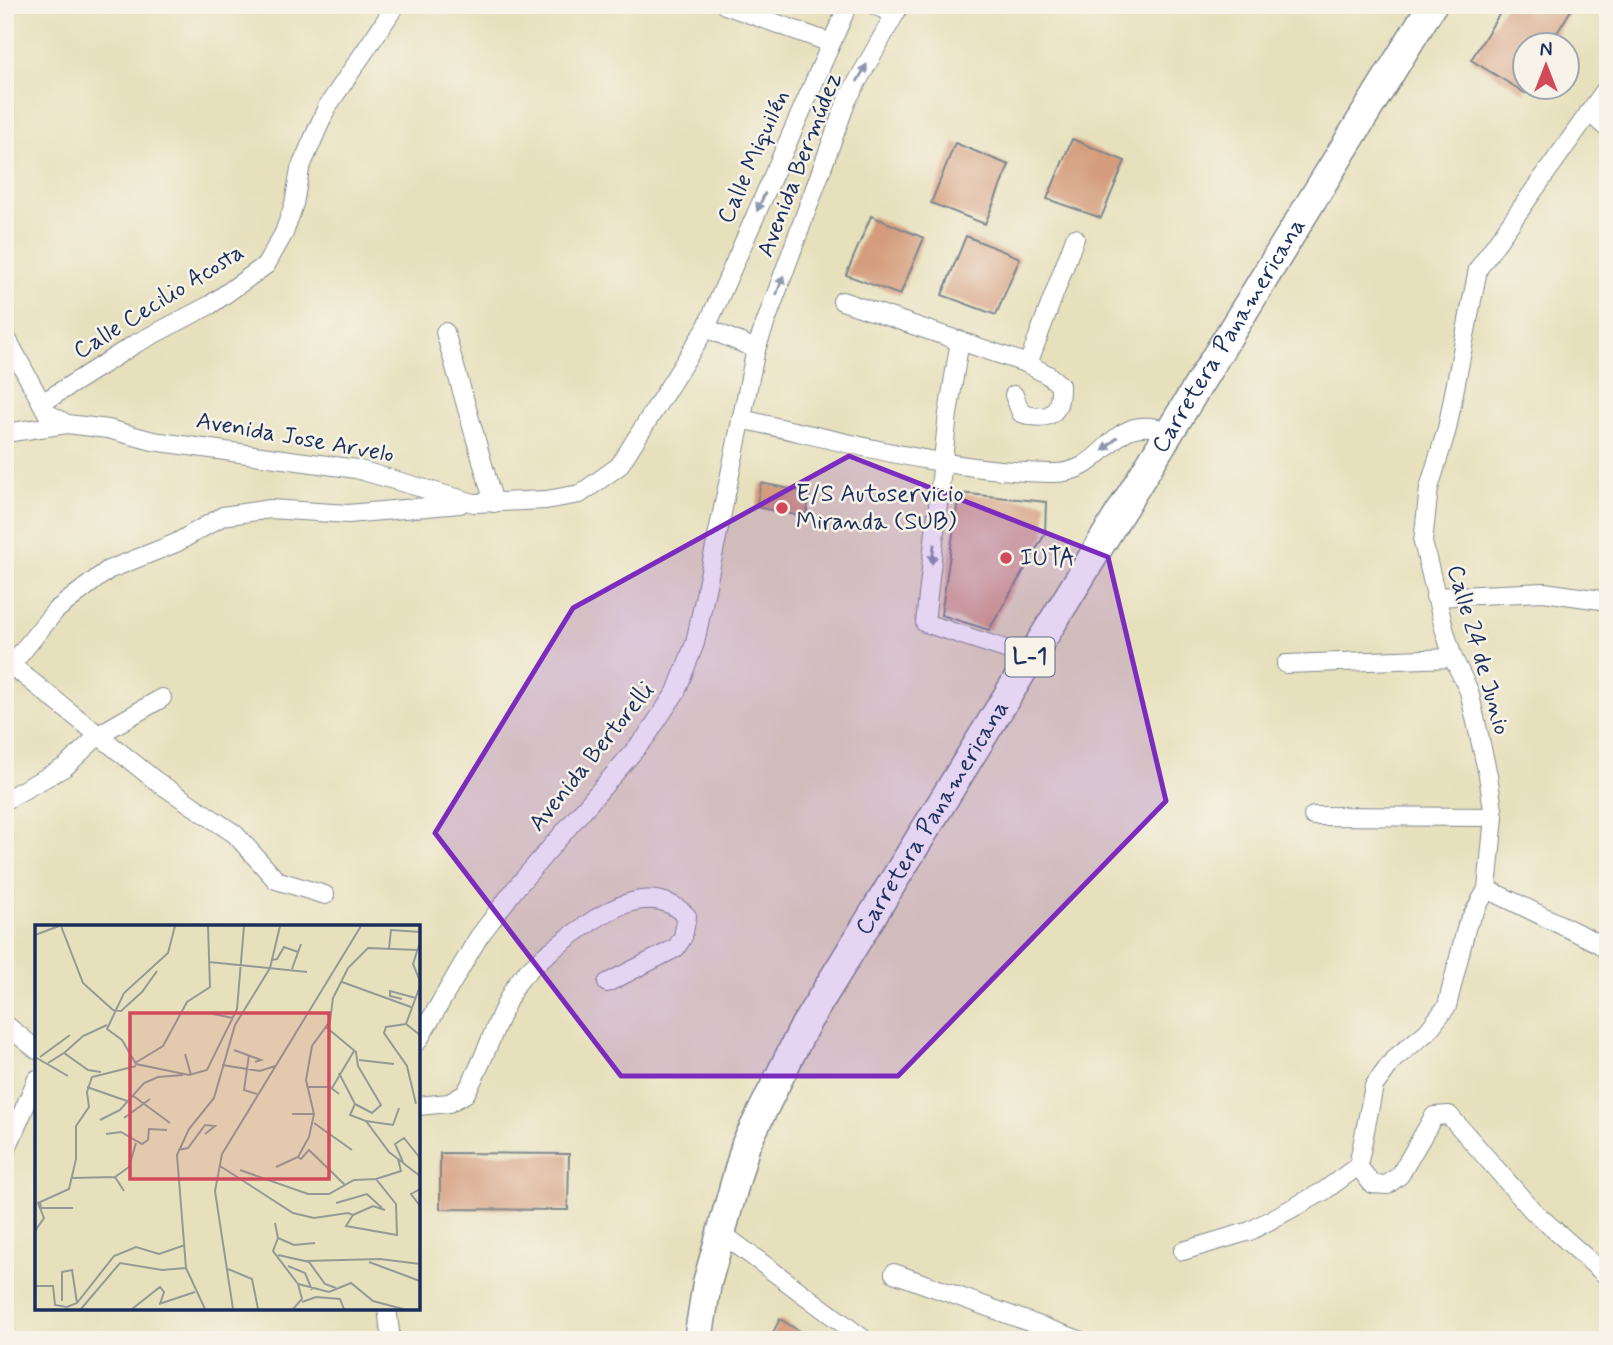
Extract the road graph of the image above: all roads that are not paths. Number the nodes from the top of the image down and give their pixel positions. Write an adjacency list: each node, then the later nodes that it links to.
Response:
1 (396, 5): 20 (street, Calle Cecilio Acosta)
2 (725, 5): 7 (street)
3 (848, 5): 7 (street, Calle Miquilén)
4 (874, 5): 6 (street)
5 (1432, 5): 23 (main road, Carretera Panamericana / L-1)
6 (897, 10): 17 (street, Avenida Bermúdez, one-way to 6)
7 (831, 43): 13 (street, Calle Miquilén, one-way to 13)
8 (1608, 86): 9 (street, Calle 24 de Junio)
9 (1589, 112): 10 (street); 28 (street, Calle 24 de Junio)
10 (1608, 129)
11 (1075, 239): 18 (street)
12 (842, 301): 16 (street)
13 (706, 328): 17 (street); 27 (street, Avenida Jose Arvelo)
14 (445, 332): 27 (street)
15 (5, 335): 20 (street)
16 (960, 340): 18 (street); 25 (street)
17 (756, 349): 21 (street, Avenida Bertorelli)
18 (1028, 364): 19 (street)
19 (1014, 395)
20 (42, 403): 22 (street)
21 (741, 419): 25 (street); 44 (street, Avenida Bertorelli)
22 (67, 424): 24 (street, Avenida Jose Arvelo); 26 (street, Avenida Jose Arvelo)
23 (1171, 432): 25 (street, one-way to 25); 30 (main road, Carretera Panamericana / L-1)
24 (5, 433)
25 (943, 462): 30 (street, one-way to 30)
26 (474, 503): 27 (street, Avenida Jose Arvelo); 33 (street)
27 (494, 503)
28 (1434, 597): 29 (street); 31 (street, Calle 24 de Junio)
29 (1608, 601)
30 (1030, 657): 50 (main road, Carretera Panamericana / L-1)
31 (1453, 658): 32 (street); 38 (street, Calle 24 de Junio)
32 (1286, 664)
33 (8, 669): 35 (street)
34 (162, 698): 35 (street)
35 (100, 734): 36 (street); 40 (street)
36 (5, 800)
37 (1313, 816): 38 (street)
38 (1494, 817): 39 (street, Calle 24 de Junio)
39 (1487, 889): 41 (street); 49 (street, Calle 24 de Junio)
40 (325, 895)
41 (1608, 951)
42 (607, 983): 47 (street)
43 (5, 1024): 45 (street)
44 (420, 1038)
45 (35, 1048)
46 (35, 1084): 48 (street)
47 (420, 1106)
48 (5, 1153)
49 (1358, 1166): 51 (street); 53 (street)
50 (720, 1232): 56 (main road, Carretera Panamericana / L-1); 57 (street)
51 (1182, 1251)
52 (894, 1273): 58 (street)
53 (1608, 1277)
54 (387, 1310): 55 (street)
55 (391, 1340)
56 (698, 1340)
57 (865, 1340)
58 (1079, 1340)

